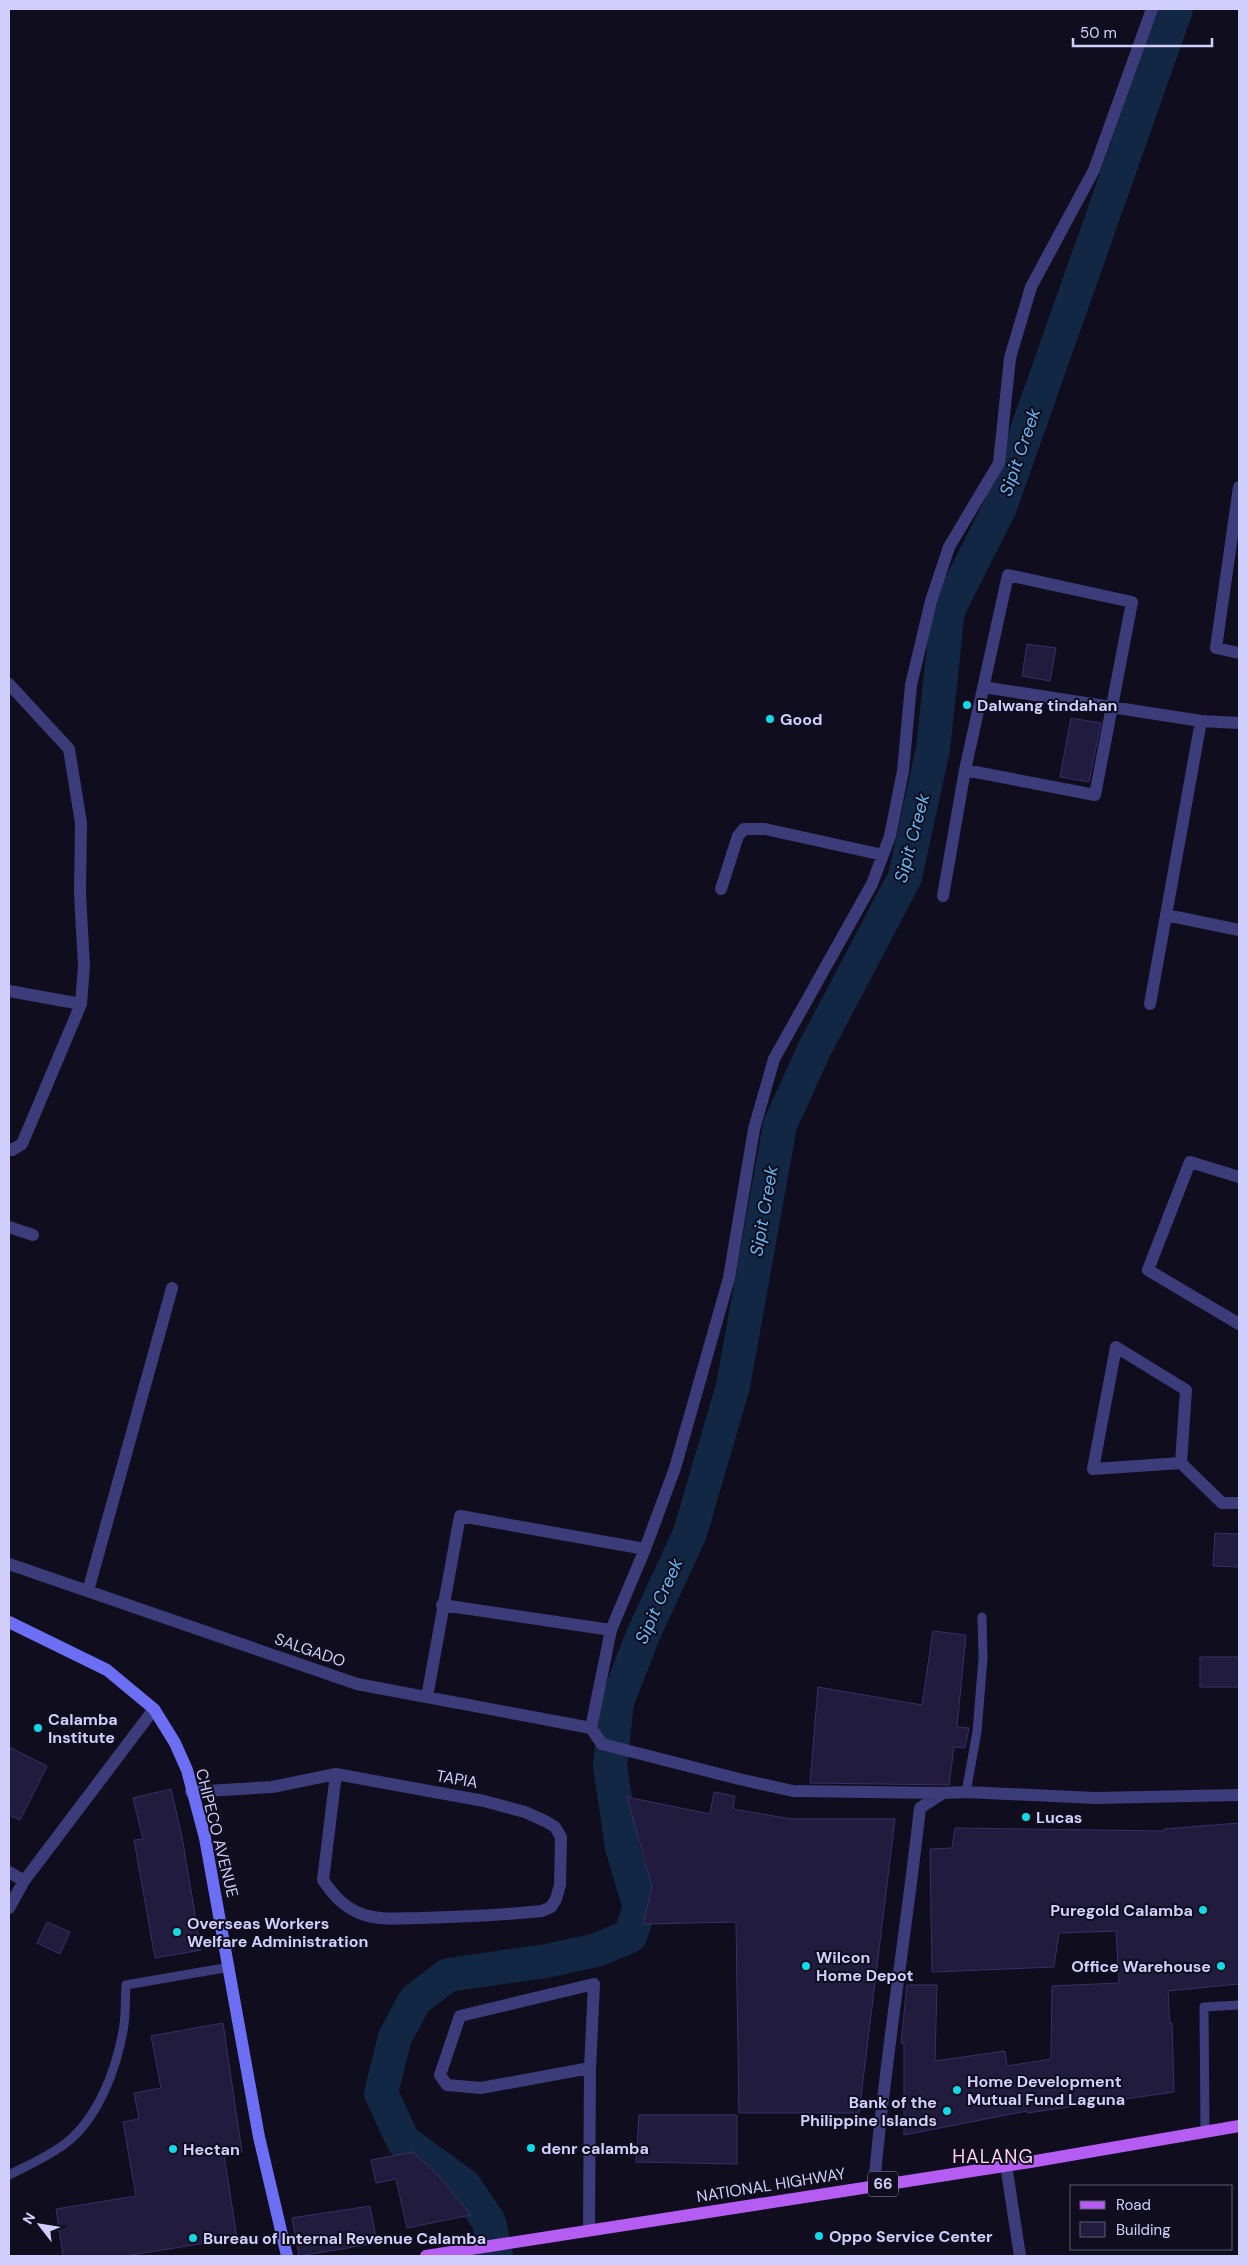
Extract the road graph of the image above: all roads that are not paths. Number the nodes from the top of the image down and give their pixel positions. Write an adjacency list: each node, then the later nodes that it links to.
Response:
1 (1152, 9): 10 (street)
2 (1239, 487): 3 (street)
3 (1239, 653)
4 (9, 684): 16 (street)
5 (983, 687): 6 (street); 6 (street); 9 (street)
6 (1111, 707): 7 (street); 9 (street)
7 (1200, 721): 8 (street); 13 (street)
8 (1239, 722)
9 (965, 770): 12 (street)
10 (883, 855): 11 (street); 26 (street)
11 (721, 889)
12 (943, 896)
13 (1166, 915): 14 (street); 17 (street)
14 (1239, 930)
15 (9, 991): 16 (street)
16 (81, 1004): 18 (street)
17 (1150, 1004)
18 (9, 1149)
19 (1239, 1177): 23 (street)
20 (9, 1227): 21 (street)
21 (33, 1234)
22 (172, 1288): 28 (street)
23 (1239, 1324)
24 (1181, 1463): 24 (street); 25 (street)
25 (1239, 1503)
26 (645, 1549): 29 (street); 32 (street)
27 (9, 1564): 28 (street, SALGADO)
28 (88, 1591): 33 (street, SALGADO)
29 (442, 1605): 32 (street); 33 (street)
30 (982, 1617): 38 (lane)
31 (9, 1622): 34 (main road, CHIPECO AVENUE)
32 (611, 1630): 35 (street)
33 (427, 1696): 35 (street, SALGADO)
34 (154, 1709): 37 (main road, CHIPECO AVENUE); 42 (street)
35 (592, 1728): 39 (street)
36 (336, 1774): 36 (street, TAPIA); 37 (street, TAPIA)
37 (191, 1792): 44 (main road, CHIPECO AVENUE)
38 (966, 1792): 39 (street); 40 (street)
39 (943, 1793): 51 (street)
40 (1239, 1795)
41 (9, 1872): 42 (street)
42 (24, 1881): 43 (street)
43 (9, 1908)
44 (230, 1967): 50 (lane); 53 (main road, CHIPECO AVENUE)
45 (1239, 2005): 48 (lane)
46 (590, 2068): 46 (street); 52 (street)
47 (1239, 2126): 48 (main road, NATIONAL HIGHWAY / 66)
48 (1205, 2132): 49 (main road, NATIONAL HIGHWAY / 66)
49 (1006, 2165): 51 (main road, NATIONAL HIGHWAY / 66); 55 (street)
50 (9, 2175)
51 (874, 2185): 52 (main road, NATIONAL HIGHWAY / 66)
52 (590, 2230): 54 (main road, NATIONAL HIGHWAY / 66)
53 (287, 2256)
54 (426, 2256)
55 (1020, 2256)

